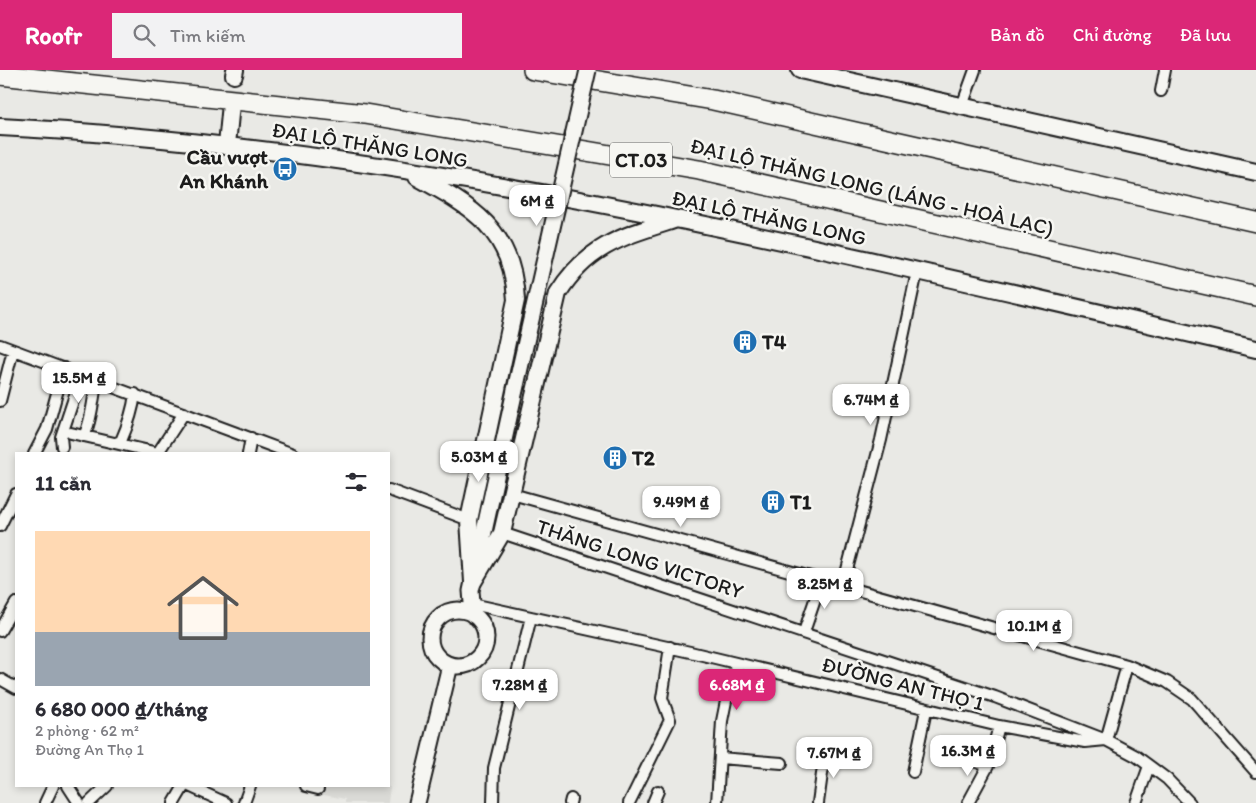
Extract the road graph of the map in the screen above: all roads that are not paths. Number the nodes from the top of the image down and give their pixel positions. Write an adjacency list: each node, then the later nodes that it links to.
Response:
1 (533, 70): 15 (highway)
2 (588, 70): 45 (street, bridge)
3 (800, 70): 9 (main road)
4 (975, 70): 9 (street)
5 (1165, 70): 7 (street)
6 (9, 76): 17 (highway, ĐẠI LỘ THĂNG LONG (LÁNG - HOÀ LẠC) / CT.03)
7 (1161, 91)
8 (231, 104): 11 (main road)
9 (962, 106): 13 (main road)
10 (2, 127): 11 (main road, ĐẠI LỘ THĂNG LONG)
11 (227, 145): 12 (main road, ĐẠI LỘ THĂNG LONG)
12 (404, 170): 14 (main road, ĐẠI LỘ THĂNG LONG); 40 (main road)
13 (1256, 172)
14 (678, 219): 16 (main road, ĐẠI LỘ THĂNG LONG); 38 (main road)
15 (1256, 222)
16 (917, 272): 19 (main road, ĐẠI LỘ THĂNG LONG); 44 (street)
17 (1256, 296)
18 (0, 345): 20 (street)
19 (1256, 349)
20 (14, 350): 21 (street); 25 (street)
21 (64, 368): 22 (street); 32 (street)
22 (82, 374): 23 (street); 31 (street)
23 (97, 380): 24 (street); 28 (street)
24 (135, 394): 26 (street); 30 (street)
25 (0, 401)
26 (184, 413): 29 (street); 34 (street)
27 (71, 433): 28 (street)
28 (84, 436): 30 (street)
29 (251, 438): 35 (street); 36 (street)
30 (116, 444): 33 (street)
31 (62, 447)
32 (35, 452)
33 (153, 452)
34 (159, 452)
35 (248, 452)
36 (287, 452)
37 (390, 490): 40 (street)
38 (512, 494): 42 (main road); 43 (street)
39 (15, 496): 41 (street)
40 (469, 520): 45 (main road)
41 (0, 526)
42 (502, 533): 45 (main road); 50 (street, THĂNG LONG VICTORY)
43 (822, 579): 44 (street); 50 (street)
44 (843, 585): 54 (street)
45 (472, 598): 47 (street); 47 (street); 48 (street, ĐƯỜNG AN THỌ 1); 53 (street)
46 (15, 605): 49 (street)
47 (456, 610): 53 (street)
48 (531, 616): 51 (street, ĐƯỜNG AN THỌ 1); 84 (street)
49 (0, 631)
50 (804, 632): 59 (street, THĂNG LONG VICTORY)
51 (670, 647): 52 (street, ĐƯỜNG AN THỌ 1); 85 (street)
52 (736, 663): 57 (street, ĐƯỜNG AN THỌ 1); 62 (street)
53 (450, 664): 83 (street)
54 (1127, 665): 59 (street); 67 (street)
55 (0, 679): 56 (street)
56 (15, 687)
57 (926, 710): 58 (street, ĐƯỜNG AN THỌ 1); 66 (street)
58 (998, 726): 59 (street, ĐƯỜNG AN THỌ 1); 64 (street)
59 (1106, 740): 65 (street)
60 (942, 750): 64 (street)
61 (825, 752): 88 (street)
62 (720, 758): 63 (street); 87 (street)
63 (782, 763)
64 (988, 766): 89 (street)
65 (1149, 766): 90 (street); 91 (street)
66 (913, 772)
67 (1256, 772)
68 (52, 787): 77 (street)
69 (69, 787): 78 (street)
70 (106, 787): 79 (street)
71 (183, 787): 80 (street)
72 (191, 787): 81 (street)
73 (250, 787): 82 (street)
74 (310, 787): 75 (street)
75 (318, 789)
76 (658, 791): 86 (street)
77 (44, 803)
78 (79, 803)
79 (89, 803)
80 (174, 803)
81 (226, 803)
82 (244, 803)
83 (418, 803)
84 (493, 803)
85 (629, 803)
86 (653, 803)
87 (717, 803)
88 (818, 803)
89 (968, 803)
90 (1136, 803)
91 (1190, 803)

